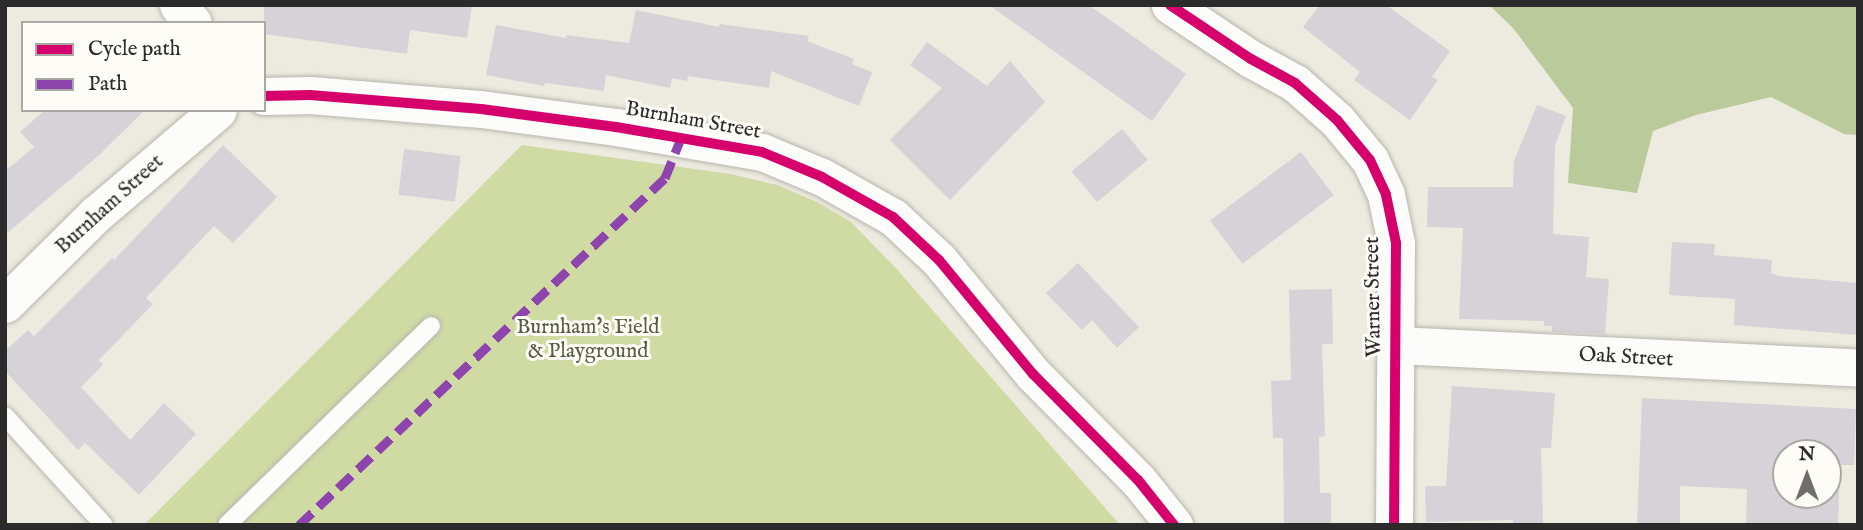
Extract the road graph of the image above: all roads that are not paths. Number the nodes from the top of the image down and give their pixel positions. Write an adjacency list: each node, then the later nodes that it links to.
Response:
1 (178, 5): 3 (street)
2 (1170, 5): 8 (street, Warner Street)
3 (191, 21)
4 (266, 96): 13 (street, Burnham Street)
5 (216, 112): 6 (street, Burnham Street)
6 (5, 304)
7 (431, 327): 12 (lane)
8 (1395, 345): 9 (street, Oak Street); 14 (street, Warner Street)
9 (1858, 368)
10 (5, 416): 11 (lane)
11 (104, 525)
12 (227, 525)
13 (1174, 525)
14 (1394, 525)

